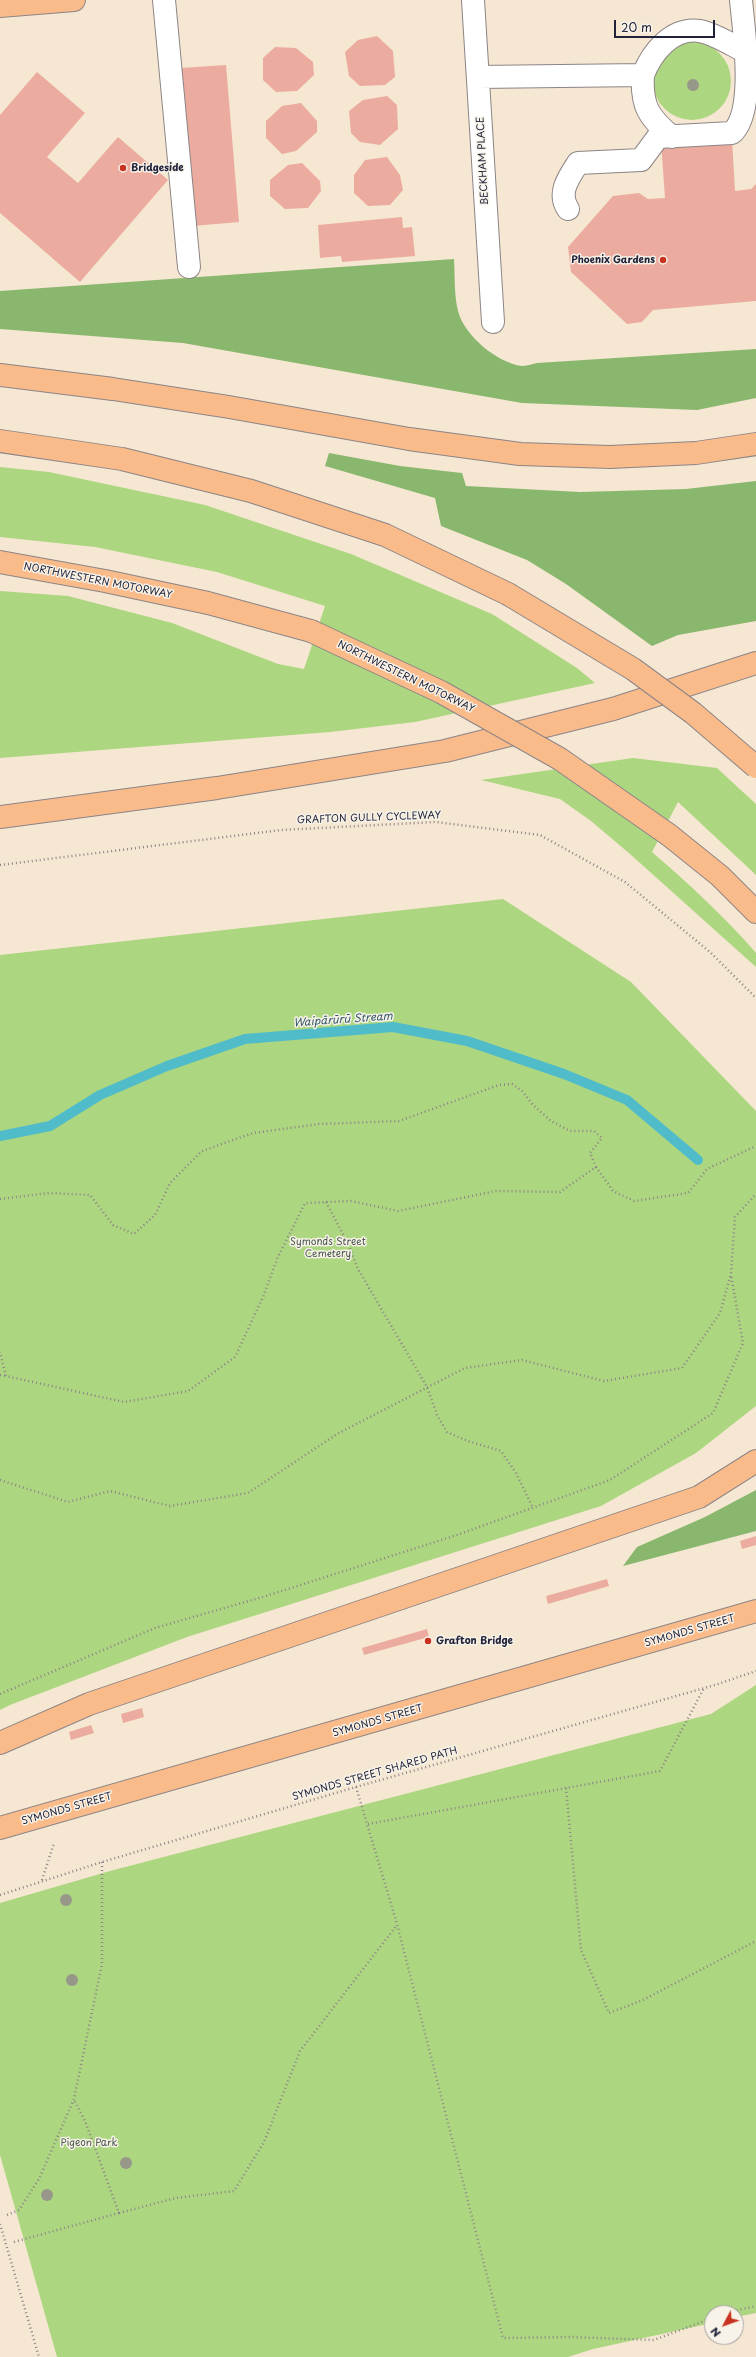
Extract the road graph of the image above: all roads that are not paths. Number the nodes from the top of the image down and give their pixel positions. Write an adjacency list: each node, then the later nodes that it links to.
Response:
1 (74, 0): 5 (main road)
2 (164, 0): 11 (street)
3 (473, 0): 8 (street, BECKHAM PLACE)
4 (741, 0): 6 (street)
5 (0, 6)
6 (746, 52): 7 (street); 9 (street)
7 (642, 75): 8 (street); 9 (street)
8 (478, 77): 12 (street, BECKHAM PLACE)
9 (672, 137): 10 (street)
10 (568, 209)
11 (189, 267)
12 (493, 322)
13 (0, 375): 15 (main road)
14 (0, 441): 18 (main road, bridge)
15 (756, 444)
16 (0, 562): 20 (main road, NORTHWESTERN MOTORWAY, bridge)
17 (756, 662): 19 (main road)
18 (756, 767)
19 (0, 818)
20 (756, 912)
21 (756, 1461): 23 (main road)
22 (756, 1611): 24 (main road, SYMONDS STREET)
23 (0, 1743)
24 (0, 1828)

